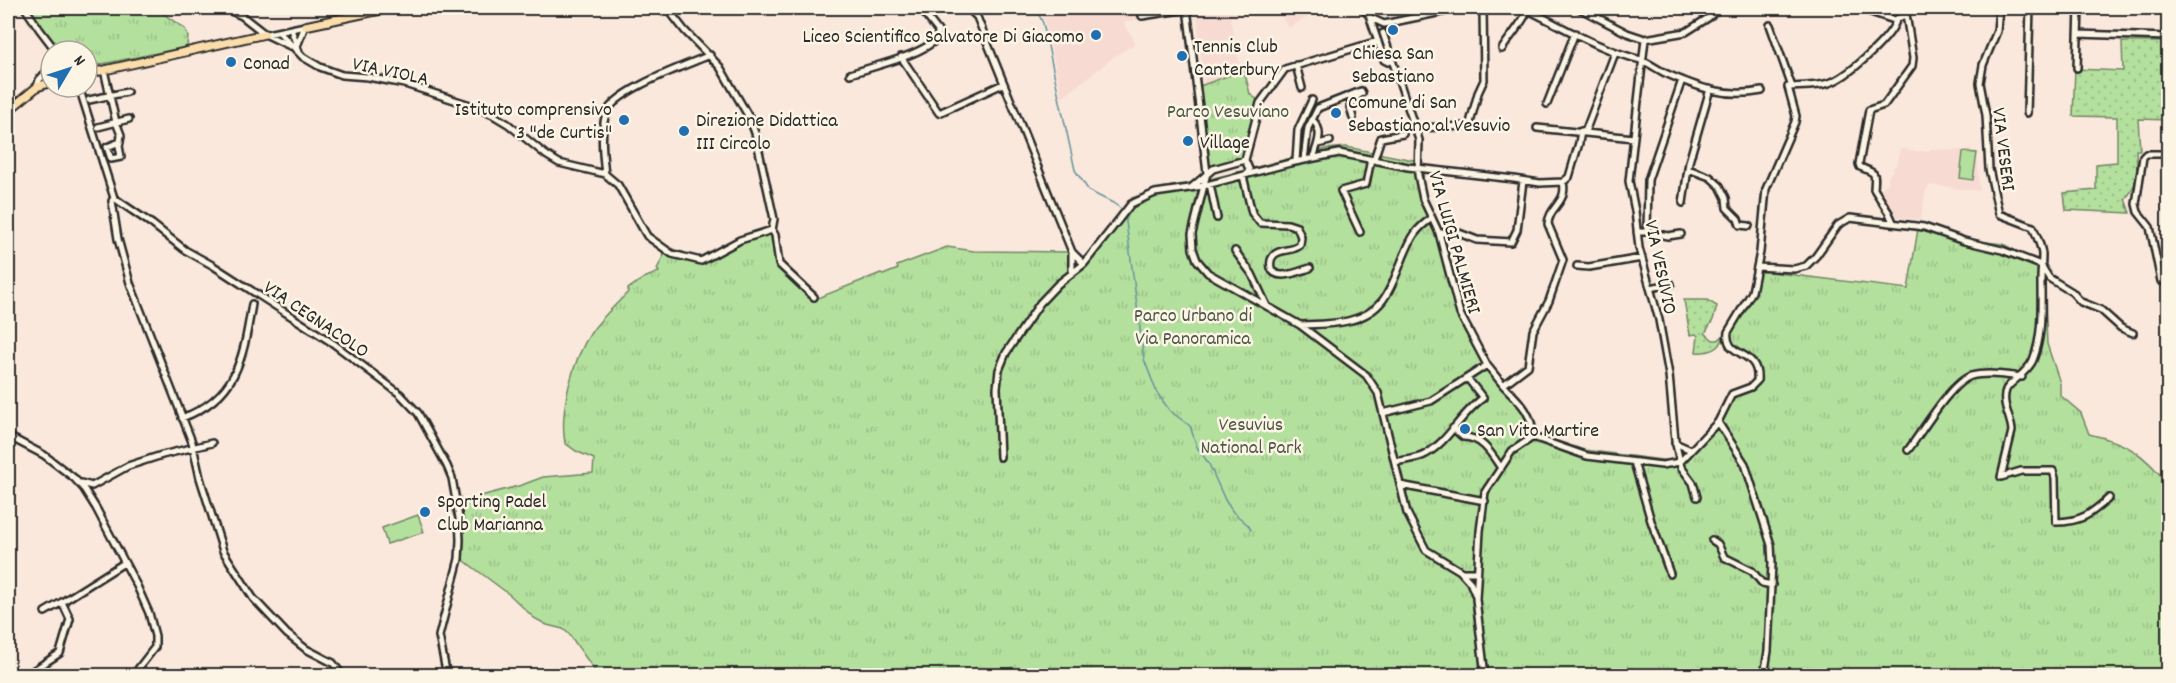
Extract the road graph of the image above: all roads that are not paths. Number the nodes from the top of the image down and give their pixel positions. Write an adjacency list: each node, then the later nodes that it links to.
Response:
1 (25, 8): 36 (street)
2 (224, 8): 33 (street)
3 (390, 8): 28 (main road)
4 (667, 8): 42 (street)
5 (920, 8): 43 (street)
6 (968, 8): 53 (street)
7 (1187, 8): 23 (street); 92 (street)
8 (1363, 8): 24 (street)
9 (1461, 8): 19 (street)
10 (1508, 8): 20 (street)
11 (1513, 8): 21 (street)
12 (1579, 8): 37 (street)
13 (1719, 8): 37 (street)
14 (1859, 8): 25 (street)
15 (1911, 8): 22 (street)
16 (1999, 8): 117 (street, VIA VESERI)
17 (2030, 8): 68 (street)
18 (2079, 8): 34 (street)
19 (1453, 9): 26 (street)
20 (1483, 9): 74 (street)
21 (1532, 10): 32 (street); 40 (street)
22 (1905, 14): 25 (street); 105 (street)
23 (1142, 16)
24 (1369, 16): 26 (street); 38 (street)
25 (1896, 20): 55 (street)
26 (1384, 24): 31 (street)
27 (1770, 25): 55 (street)
28 (305, 26): 29 (street); 39 (street)
29 (291, 29): 30 (street); 39 (street, VIA VIOLA)
30 (279, 32): 33 (street); 39 (street, VIA VIOLA)
31 (1383, 33): 38 (street); 44 (street, VIA LUIGI PALMIERI)
32 (1575, 33): 41 (street); 65 (street)
33 (265, 34): 39 (street); 48 (main road)
34 (2078, 34): 35 (street); 47 (street)
35 (2169, 37)
36 (47, 39)
37 (1645, 39): 45 (street, VIA VESUVIO)
38 (1378, 41): 44 (street); 46 (street)
39 (295, 46): 93 (street, VIA VIOLA)
40 (1502, 49)
41 (1615, 53): 45 (street); 76 (street)
42 (710, 55): 93 (street); 107 (street)
43 (901, 57): 50 (street); 53 (street)
44 (1392, 60): 74 (street, VIA LUIGI PALMIERI)
45 (1641, 60): 52 (street); 78 (street, VIA VESUVIO)
46 (1296, 65): 56 (street); 85 (street)
47 (2077, 68)
48 (104, 70): 49 (main road); 60 (street)
49 (99, 71)
50 (850, 74)
51 (39, 80): 54 (street)
52 (1682, 80): 57 (street); 110 (street)
53 (1003, 84): 114 (street)
54 (37, 87): 67 (main road)
55 (1790, 87): 119 (street)
56 (1302, 88)
57 (1710, 89): 58 (street); 91 (street)
58 (1762, 90)
59 (128, 92): 60 (street)
60 (110, 95): 62 (street); 72 (street)
61 (83, 99): 101 (street)
62 (89, 100)
63 (1312, 100): 87 (street)
64 (1333, 102): 66 (street); 66 (street); 71 (street)
65 (1547, 104)
66 (1350, 107): 69 (street)
67 (8, 111)
68 (2027, 113)
69 (1353, 118)
70 (129, 119): 72 (street)
71 (1312, 120): 81 (street); 86 (street)
72 (116, 122): 73 (street); 80 (street)
73 (98, 127)
74 (1415, 128): 90 (street, VIA LUIGI PALMIERI)
75 (1537, 128): 76 (street)
76 (1583, 132): 78 (street); 98 (street)
77 (1403, 134): 84 (street)
78 (1634, 138): 109 (street, VIA VESUVIO)
79 (1330, 141): 81 (street)
80 (120, 142)
81 (1318, 144): 83 (street)
82 (2169, 154): 122 (street)
83 (1313, 158): 84 (street); 86 (street)
84 (1373, 159): 90 (street); 108 (street)
85 (1245, 160): 88 (street); 94 (street)
86 (1304, 160): 87 (street)
87 (1296, 161): 94 (street)
88 (1230, 164): 89 (street); 95 (street)
89 (1220, 167): 92 (street); 96 (street)
90 (1418, 168): 97 (street); 104 (street, VIA LUIGI PALMIERI)
91 (1688, 169): 102 (street); 106 (street)
92 (1207, 173): 99 (street); 100 (street)
93 (605, 174): 107 (street)
94 (1245, 175): 95 (street); 120 (street)
95 (1231, 177): 96 (street)
96 (1224, 180): 99 (street)
97 (1523, 181): 98 (street); 111 (street)
98 (1563, 182): 133 (street)
99 (1208, 184): 100 (street); 103 (street); 127 (street)
100 (1192, 187): 116 (street)
101 (114, 198): 135 (street); 167 (street, VIA CEGNACOLO)
102 (1683, 203)
103 (1217, 218)
104 (1432, 218): 111 (street, VIA LUIGI PALMIERI); 128 (street)
105 (1893, 222): 117 (street); 119 (street)
106 (1749, 226)
107 (772, 230): 125 (street)
108 (1360, 232)
109 (1637, 232): 110 (street); 115 (street, VIA VESUVIO)
110 (1647, 232): 112 (street)
111 (1439, 233): 130 (street, VIA LUIGI PALMIERI)
112 (1681, 234)
113 (1235, 251): 127 (street)
114 (1072, 252): 116 (street); 121 (street)
115 (1642, 258): 118 (street); 124 (street, VIA VESUVIO)
116 (1084, 264): 121 (street)
117 (2041, 265): 129 (street); 131 (street, VIA VESERI)
118 (1577, 266)
119 (1757, 267): 136 (street)
120 (1310, 268)
121 (1072, 273): 145 (street)
122 (2169, 281)
123 (1671, 285): 124 (street)
124 (1650, 288): 141 (street, VIA VESUVIO)
125 (814, 297)
126 (252, 304): 135 (street)
127 (1267, 306): 128 (street)
128 (1300, 325): 134 (street)
129 (2133, 333)
130 (1486, 365): 132 (street); 133 (street, VIA LUIGI PALMIERI)
131 (2022, 377): 144 (street); 153 (street, VIA VESERI)
132 (1468, 378): 134 (street); 137 (street)
133 (1503, 386): 139 (street)
134 (1383, 413): 146 (street)
135 (182, 418): 142 (street)
136 (1718, 422): 143 (street); 160 (street)
137 (1454, 428): 146 (street); 149 (street)
138 (8, 436): 150 (street)
139 (1533, 437): 147 (street); 149 (street)
140 (212, 443): 142 (street)
141 (1675, 443): 143 (street); 148 (street, VIA VESUVIO)
142 (193, 448): 150 (street); 166 (street)
143 (1691, 450): 148 (street)
144 (1908, 450)
145 (1000, 458)
146 (1395, 462): 151 (street)
147 (1634, 462): 148 (street); 159 (street)
148 (1680, 462): 152 (street, VIA VESUVIO)
149 (1501, 468): 154 (street)
150 (80, 483): 156 (street)
151 (1400, 485): 154 (street); 157 (street)
152 (1697, 497)
153 (2109, 498)
154 (1485, 501): 158 (street)
155 (1712, 540): 160 (street)
156 (124, 563): 162 (street); 164 (street)
157 (1460, 571): 158 (street); 161 (street)
158 (1478, 573): 161 (street)
159 (1670, 574)
160 (1772, 585): 169 (street)
161 (1476, 599): 168 (street)
162 (62, 602): 163 (street); 165 (street)
163 (45, 612)
164 (138, 669)
165 (25, 675)
166 (343, 675)
167 (447, 675)
168 (1485, 675)
169 (1764, 675)

